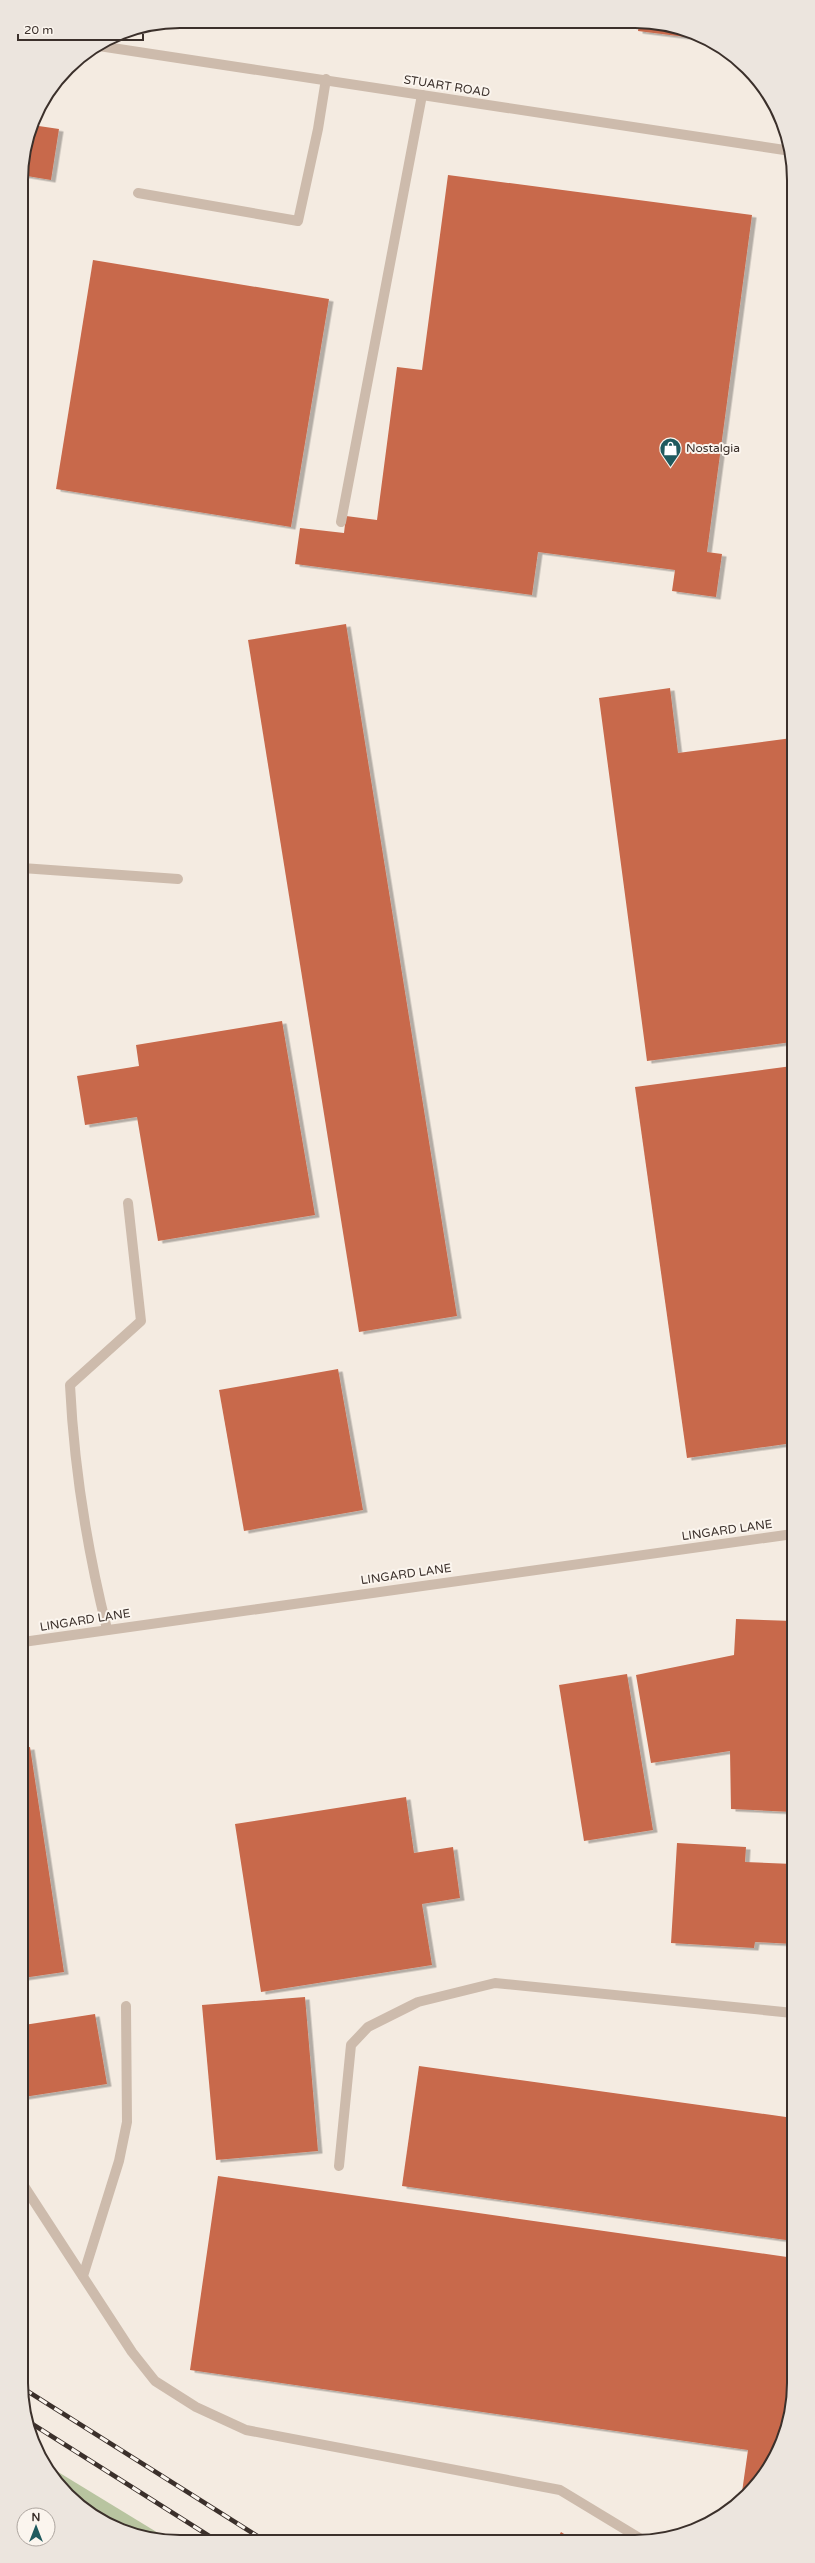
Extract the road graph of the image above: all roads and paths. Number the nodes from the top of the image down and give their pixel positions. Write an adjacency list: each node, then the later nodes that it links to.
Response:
1 (106, 47): 2 (street, STUART ROAD)
2 (326, 79): 3 (street, STUART ROAD); 5 (street)
3 (422, 95): 4 (street, STUART ROAD); 6 (street)
4 (784, 150)
5 (138, 194)
6 (341, 522)
7 (28, 868): 8 (street)
8 (178, 878)
9 (128, 1203): 11 (street)
10 (787, 1535): 11 (street, LINGARD LANE)
11 (107, 1629): 12 (street, LINGARD LANE)
12 (28, 1641)
13 (126, 2006): 17 (street)
14 (787, 2012): 15 (street)
15 (339, 2166)
16 (28, 2192): 17 (street)
17 (83, 2276): 18 (street)
18 (634, 2535)

